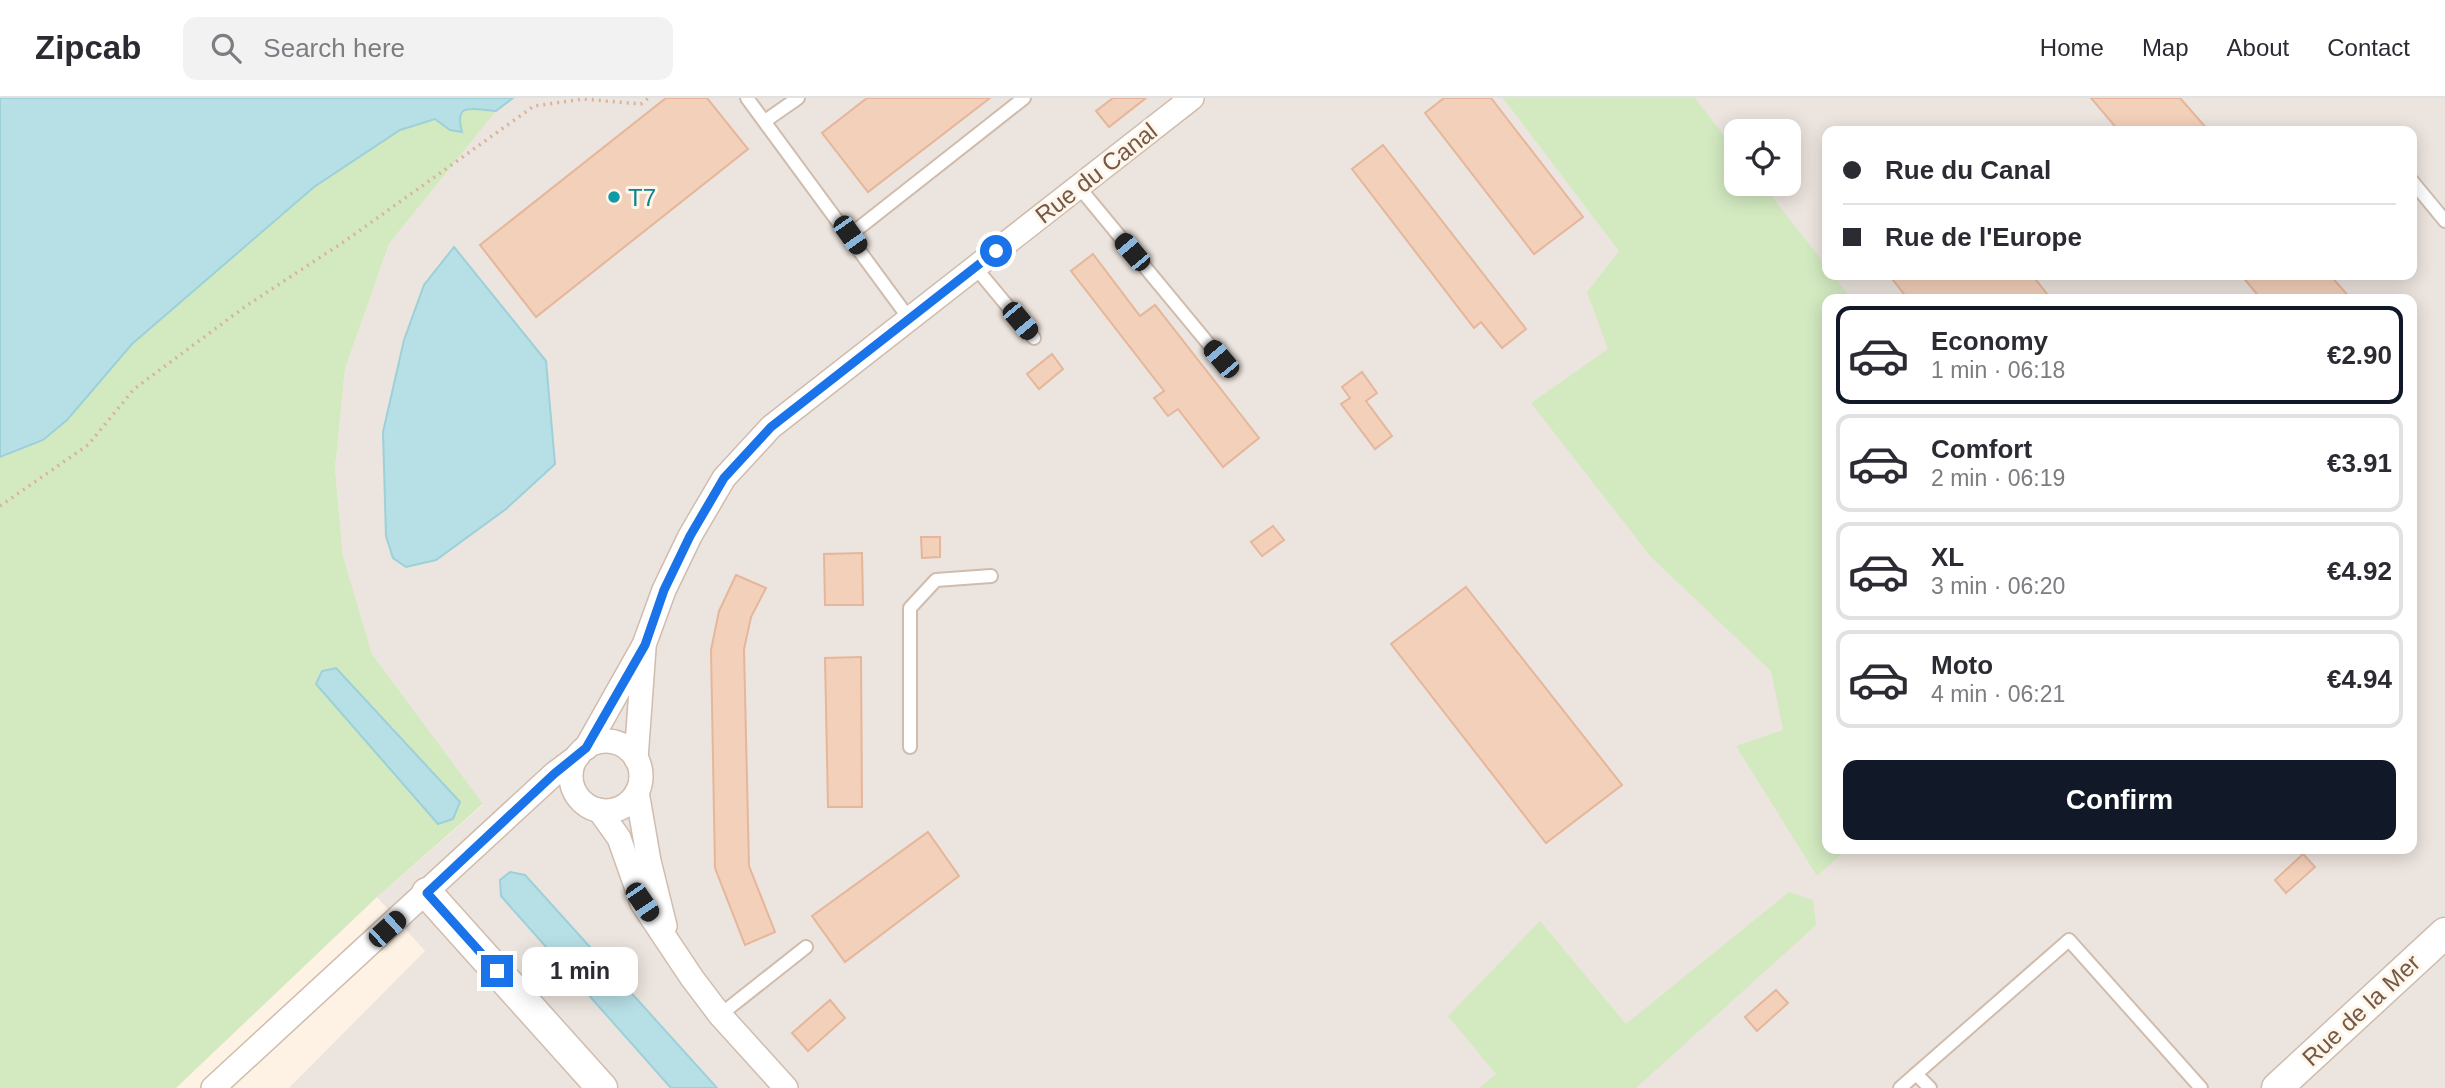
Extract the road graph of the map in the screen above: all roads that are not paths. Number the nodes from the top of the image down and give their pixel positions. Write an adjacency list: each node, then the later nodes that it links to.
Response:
1 (747, 98): 5 (lane)
2 (798, 98): 5 (lane)
3 (1024, 98): 9 (lane)
4 (1192, 98): 6 (street, Rue du Canal)
5 (765, 121): 9 (lane)
6 (1078, 187): 10 (street, Rue du Canal); 13 (lane)
7 (2417, 187): 8 (lane)
8 (2445, 221)
9 (850, 235): 11 (lane)
10 (975, 267): 11 (street, Rue du Canal); 12 (lane)
11 (908, 317): 15 (street, Rue du Canal)
12 (1034, 338)
13 (1221, 359)
14 (991, 576): 16 (lane)
15 (645, 645): 17 (street, Rue du Canal); 18 (street, Rue du Canal)
16 (910, 747)
17 (582, 752): 18 (street); 20 (street, Rue du Canal); 21 (street)
18 (636, 759): 19 (street, Rue du Canal)
19 (637, 792): 20 (street); 24 (street, Rue du Canal)
20 (589, 805): 21 (street); 24 (street, Rue du Canal)
21 (520, 807): 22 (street)
22 (427, 893): 29 (street); 30 (street)
23 (2445, 933): 34 (street, Rue de la Mer)
24 (670, 943): 26 (street, Rue du Canal)
25 (806, 947): 26 (lane)
26 (720, 1015): 31 (street, Rue du Canal)
27 (1916, 1074): 28 (lane); 32 (lane); 33 (lane)
28 (2194, 1086)
29 (213, 1088)
30 (603, 1088)
31 (786, 1088)
32 (1900, 1088)
33 (1930, 1088)
34 (2277, 1088)

